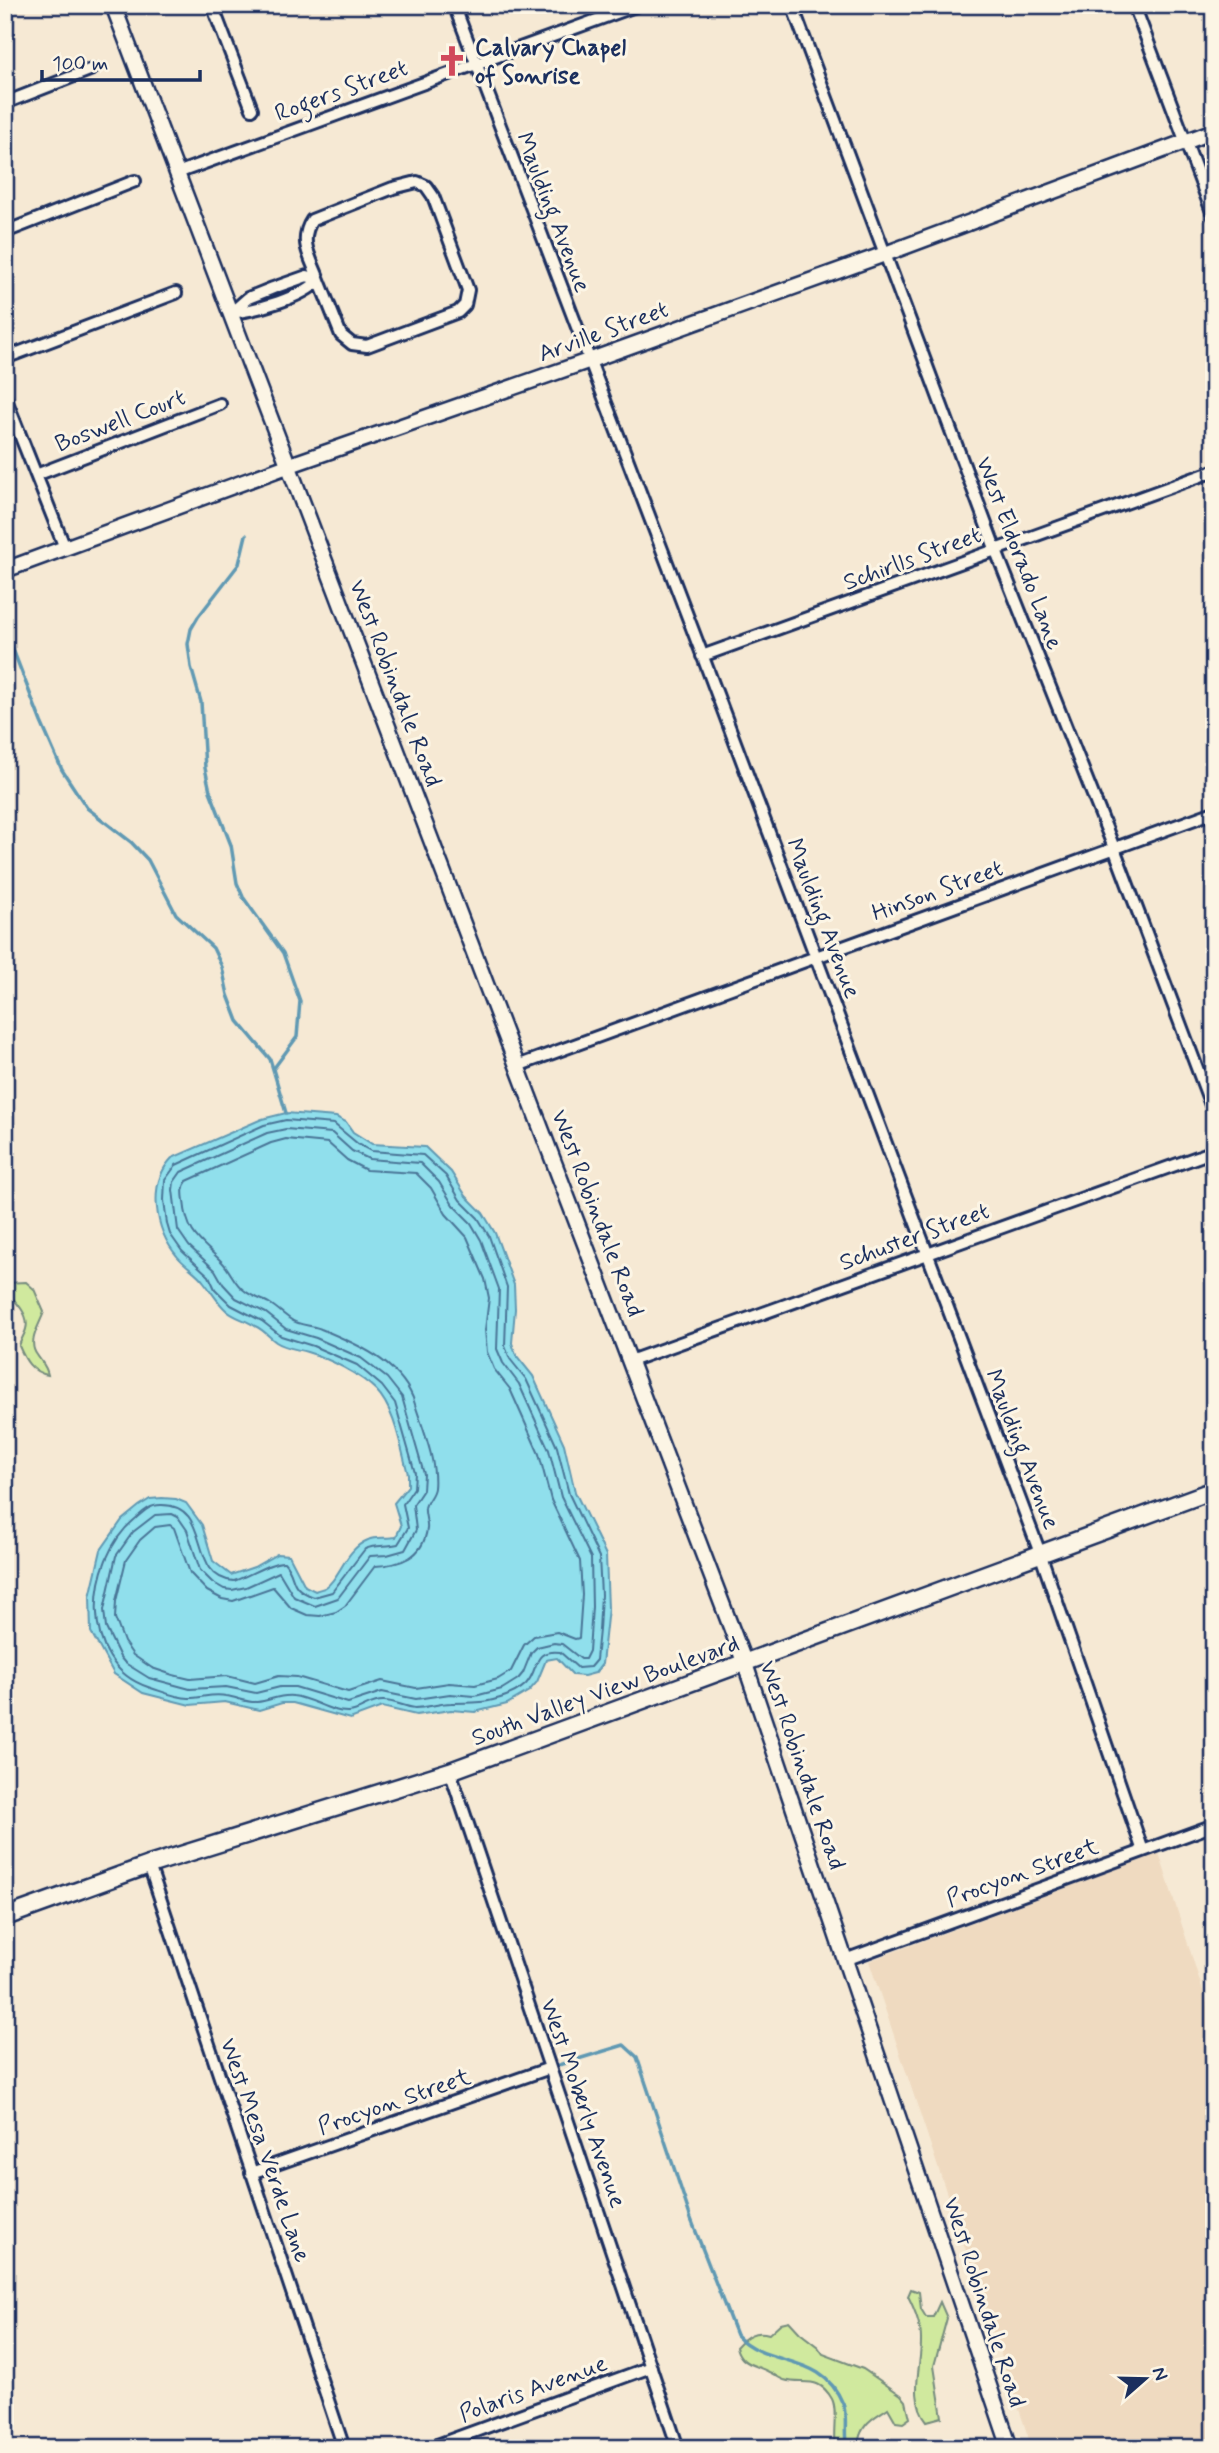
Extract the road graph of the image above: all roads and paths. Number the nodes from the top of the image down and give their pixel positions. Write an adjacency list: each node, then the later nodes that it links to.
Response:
1 (113, 5): 13 (street, West Robindale Road)
2 (212, 5): 10 (street)
3 (454, 5): 7 (street, Maulding Avenue)
4 (638, 5): 7 (street, Rogers Street)
5 (792, 5): 17 (street, West Eldorado Lane)
6 (1133, 5): 12 (street)
7 (476, 64): 13 (street, Rogers Street); 22 (street, Maulding Avenue)
8 (92, 69): 9 (street)
9 (5, 103)
10 (252, 109)
11 (1214, 131): 12 (street, Arville Street)
12 (1185, 141): 15 (street); 17 (street, Arville Street)
13 (177, 173): 20 (street, West Robindale Road)
14 (135, 181): 16 (street)
15 (1214, 217)
16 (5, 232)
17 (884, 254): 22 (street, Arville Street); 29 (street, West Eldorado Lane)
18 (320, 280): 18 (street); 20 (street)
19 (176, 293): 21 (street)
20 (231, 313): 25 (street, West Robindale Road)
21 (5, 358)
22 (588, 361): 25 (street, Arville Street); 31 (street, Maulding Avenue)
23 (5, 397): 27 (street)
24 (220, 404): 27 (street, Boswell Court)
25 (290, 465): 28 (street, Arville Street); 35 (street, West Robindale Road)
26 (1214, 471): 29 (street, Schirlls Street)
27 (36, 475): 28 (street)
28 (65, 548): 30 (street, Arville Street)
29 (996, 551): 31 (street, Schirlls Street); 33 (street, West Eldorado Lane)
30 (5, 570)
31 (702, 656): 34 (street, Maulding Avenue)
32 (1214, 812): 33 (street, Hinson Street)
33 (1114, 848): 34 (street, Hinson Street); 36 (street, West Eldorado Lane)
34 (815, 957): 35 (street, Hinson Street); 38 (street, Maulding Avenue)
35 (517, 1066): 39 (street, West Robindale Road)
36 (1214, 1113)
37 (1214, 1151): 38 (street, Schuster Street)
38 (927, 1253): 39 (street, Schuster Street); 41 (street, Maulding Avenue)
39 (630, 1361): 42 (street, West Robindale Road)
40 (1214, 1490): 41 (main road, South Valley View Boulevard)
41 (1040, 1553): 42 (main road, South Valley View Boulevard); 45 (street, Maulding Avenue)
42 (745, 1664): 43 (main road, South Valley View Boulevard); 48 (street, West Robindale Road)
43 (450, 1771): 46 (main road, South Valley View Boulevard); 49 (street, West Moberly Avenue)
44 (1214, 1825): 45 (street, Procyon Street)
45 (1143, 1851): 48 (street, Procyon Street)
46 (149, 1865): 47 (main road, South Valley View Boulevard); 50 (street, West Mesa Verde Lane)
47 (5, 1917)
48 (845, 1960): 55 (street, West Robindale Road)
49 (550, 2068): 50 (street, Procyon Street); 51 (street, West Moberly Avenue)
50 (251, 2173): 52 (street, West Mesa Verde Lane)
51 (651, 2367): 53 (street, Polaris Avenue); 54 (street, West Moberly Avenue)
52 (344, 2448)
53 (429, 2448)
54 (678, 2448)
55 (1010, 2448)

